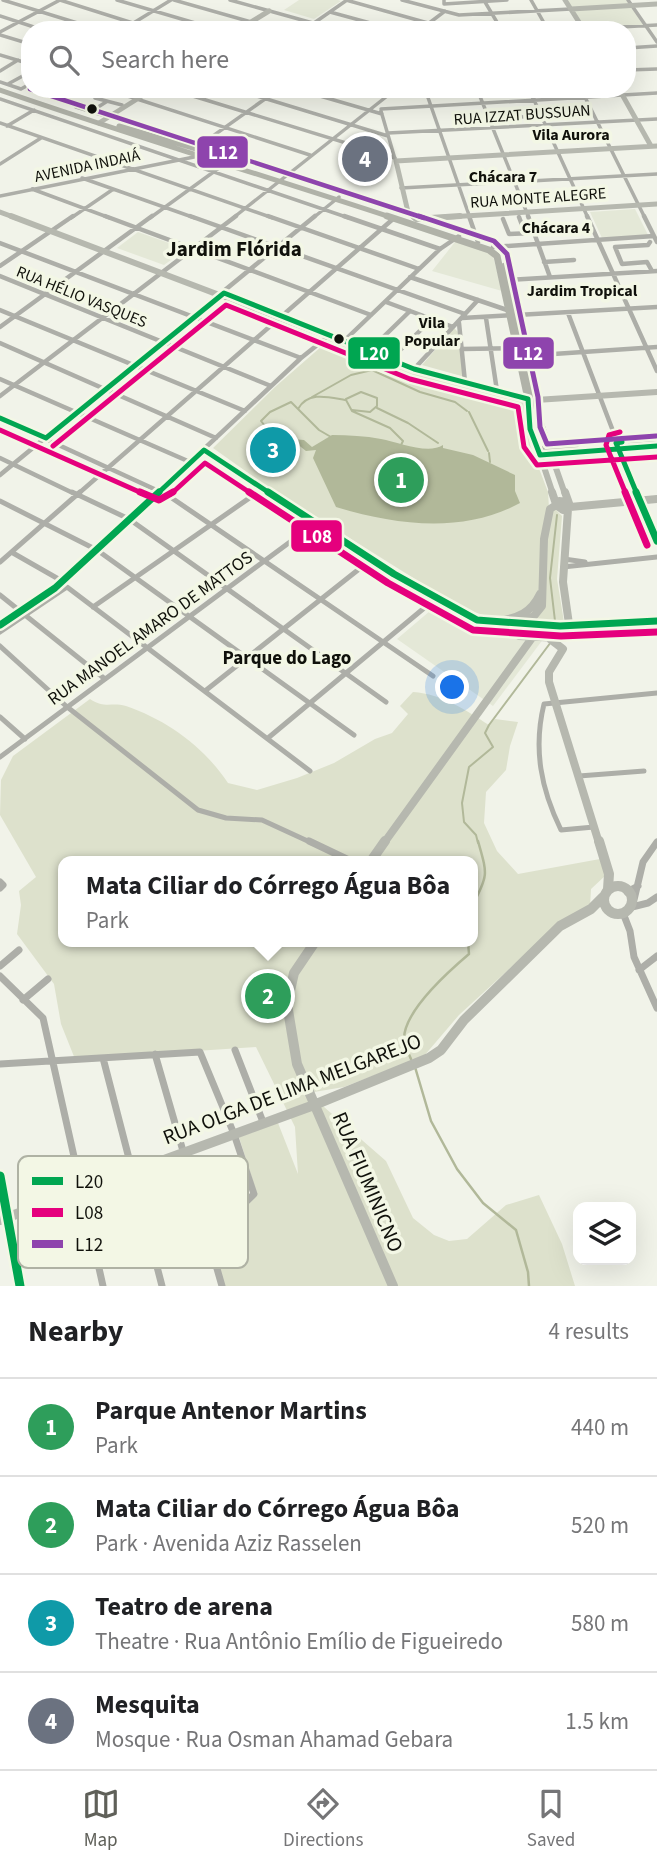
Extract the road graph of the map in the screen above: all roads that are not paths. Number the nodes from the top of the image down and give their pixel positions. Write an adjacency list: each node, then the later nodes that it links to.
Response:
1 (3, 0): 17 (street)
2 (60, 0): 17 (street); 28 (street)
3 (117, 0): 18 (street)
4 (172, 0): 18 (street); 31 (street)
5 (230, 0): 21 (street)
6 (347, 0): 22 (street); 37 (street)
7 (402, 0): 19 (street)
8 (493, 0): 9 (street); 13 (street)
9 (507, 0)
10 (531, 0): 20 (street)
11 (565, 0): 16 (street)
12 (444, 2): 13 (street)
13 (485, 2): 23 (street)
14 (629, 3): 15 (street); 16 (street); 44 (street)
15 (657, 4)
16 (571, 9): 20 (street); 41 (street)
17 (39, 11): 27 (street); 42 (street)
18 (152, 11): 29 (street); 30 (street)
19 (445, 11): 24 (street); 26 (street)
20 (537, 11): 23 (street); 40 (street)
21 (271, 12): 32 (street); 33 (street); 34 (street)
22 (330, 12): 35 (street); 36 (street)
23 (491, 13): 24 (street); 39 (street)
24 (459, 15): 26 (street)
25 (0, 16): 42 (street)
26 (439, 16): 38 (street)
27 (71, 21)
28 (126, 21)
29 (135, 21)
30 (187, 21)
31 (246, 21)
32 (252, 21)
33 (259, 21)
34 (306, 21)
35 (317, 21)
36 (363, 21)
37 (422, 21)
38 (432, 21)
39 (496, 21)
40 (543, 21)
41 (579, 21)
42 (19, 22): 46 (street)
43 (636, 25): 44 (street)
44 (646, 25): 45 (street); 48 (street)
45 (657, 25)
46 (0, 34): 47 (street)
47 (21, 41)
48 (657, 44): 49 (street)
49 (636, 47)
50 (0, 55): 51 (street)
51 (18, 60): 52 (street); 55 (street)
52 (21, 61)
53 (657, 69): 54 (street)
54 (636, 70)
55 (0, 71)
56 (21, 77): 57 (street)
57 (8, 85): 58 (street); 59 (street)
58 (0, 86): 61 (main road)
59 (21, 89)
60 (636, 92): 62 (street)
61 (21, 93)
62 (657, 93)
63 (36, 98): 93 (main road)
64 (94, 98): 80 (street)
65 (132, 98): 76 (street)
66 (199, 98): 90 (street)
67 (262, 98): 77 (street, RUA IZZAT BUSSUAN)
68 (326, 98): 88 (street)
69 (384, 98): 79 (street)
70 (429, 98): 83 (street)
71 (480, 98): 81 (street)
72 (568, 98): 78 (street)
73 (586, 98): 95 (street)
74 (623, 98): 94 (street)
75 (0, 99): 87 (street)
76 (135, 99): 82 (street); 93 (street); 99 (street)
77 (265, 99): 90 (street); 97 (street, RUA IZZAT BUSSUAN)
78 (534, 100): 81 (street); 85 (street)
79 (380, 101): 88 (street); 89 (street)
80 (106, 102): 82 (street); 86 (street)
81 (482, 103): 83 (street); 100 (street)
82 (122, 105): 93 (street)
83 (432, 106): 89 (street); 101 (street)
84 (76, 107): 93 (street)
85 (538, 108): 91 (street); 91 (street)
86 (95, 109)
87 (34, 110): 96 (street); 108 (street)
88 (367, 110): 89 (street); 97 (street)
89 (381, 111): 103 (street)
90 (245, 112): 99 (street); 105 (street)
91 (541, 116): 98 (street)
92 (657, 118): 94 (street, RUA IZZAT BUSSUAN)
93 (102, 120): 102 (main road); 106 (main road)
94 (636, 120): 95 (street, RUA IZZAT BUSSUAN); 107 (street)
95 (598, 121): 98 (street, RUA IZZAT BUSSUAN); 110 (street)
96 (3, 125): 104 (street)
97 (350, 125): 103 (street, RUA IZZAT BUSSUAN); 105 (street)
98 (546, 125): 100 (street, RUA IZZAT BUSSUAN); 111 (street)
99 (225, 127): 109 (street); 114 (street)
100 (494, 128): 101 (street, RUA IZZAT BUSSUAN); 115 (street)
101 (441, 131): 103 (street, RUA IZZAT BUSSUAN); 116 (street)
102 (152, 134): 106 (main road); 109 (main road)
103 (388, 135): 118 (street)
104 (41, 138): 120 (street); 121 (street)
105 (331, 139): 114 (street); 118 (street)
106 (145, 140): 108 (main road)
107 (654, 146): 110 (street)
108 (157, 147): 112 (main road); 117 (street)
109 (197, 147): 112 (main road); 119 (main road)
110 (612, 148): 111 (street); 124 (street)
111 (559, 151): 115 (street); 126 (street)
112 (188, 152): 113 (main road); 117 (street)
113 (203, 155): 117 (street, AVENIDA INDAIÁ); 119 (main road)
114 (310, 155): 127 (street)
115 (504, 155): 116 (street); 128 (street)
116 (451, 158): 118 (street); 129 (street)
117 (180, 159): 121 (street, AVENIDA INDAIÁ); 122 (street)
118 (395, 160): 130 (street)
119 (228, 162): 122 (street); 127 (main road)
120 (0, 164)
121 (132, 168): 125 (street, AVENIDA INDAIÁ); 133 (street)
122 (216, 172): 133 (street); 134 (street)
123 (657, 174): 124 (street)
124 (625, 176): 126 (street); 138 (street)
125 (82, 178): 131 (street, AVENIDA INDAIÁ); 132 (street)
126 (572, 179): 128 (street); 140 (street)
127 (281, 180): 134 (street); 136 (main road)
128 (516, 183): 129 (street); 147 (street)
129 (458, 186): 130 (street); 146 (street)
130 (401, 188): 145 (street)
131 (32, 189): 135 (street, AVENIDA INDAIÁ); 141 (street)
132 (112, 190): 141 (street); 142 (street)
133 (190, 190): 139 (street); 142 (street)
134 (270, 190): 139 (street); 143 (street)
135 (0, 196)
136 (337, 198): 143 (street); 148 (main road)
137 (657, 204): 138 (street, RUA MONTE ALEGRE)
138 (638, 205): 140 (street, RUA MONTE ALEGRE); 160 (street)
139 (244, 208): 152 (street); 154 (street)
140 (583, 208): 147 (street, RUA MONTE ALEGRE); 163 (street)
141 (83, 209): 153 (street); 156 (street)
142 (163, 209): 152 (street); 153 (street)
143 (323, 209): 154 (street); 155 (street)
144 (0, 210): 156 (street)
145 (408, 212): 148 (street); 149 (street, RUA MONTE ALEGRE)
146 (468, 215): 147 (street, RUA MONTE ALEGRE); 149 (street, RUA MONTE ALEGRE); 159 (street)
147 (522, 215): 157 (street); 158 (street)
148 (394, 217): 151 (main road); 155 (street)
149 (430, 218): 151 (street)
150 (503, 219): 157 (street)
151 (422, 226): 161 (main road)
152 (218, 228): 171 (street); 173 (street)
153 (136, 229): 173 (street); 176 (street)
154 (300, 229): 171 (street); 174 (street)
155 (381, 229): 174 (street); 177 (street)
156 (52, 230): 176 (street); 178 (street)
157 (525, 233): 158 (street)
158 (533, 233): 168 (street)
159 (475, 234): 162 (street); 164 (street)
160 (655, 236): 163 (street); 166 (street)
161 (457, 237): 162 (main road); 175 (main road); 177 (street)
162 (467, 239): 164 (main road)
163 (597, 239): 168 (street); 189 (street)
164 (478, 242): 175 (main road)
165 (650, 242): 169 (street)
166 (657, 242)
167 (0, 243): 178 (street)
168 (537, 243): 175 (street); 181 (street)
169 (644, 246): 170 (street); 179 (street)
170 (615, 247): 172 (street); 186 (street)
171 (275, 248): 183 (street); 185 (street)
172 (607, 248)
173 (192, 249): 185 (street); 188 (street)
174 (358, 249): 183 (street); 184 (street)
175 (494, 249): 193 (main road)
176 (106, 250): 187 (street); 188 (street)
177 (440, 250): 184 (street)
178 (21, 251): 182 (street); 187 (street)
179 (648, 252)
180 (574, 260): 181 (street)
181 (544, 262): 192 (street)
182 (0, 266)
183 (335, 269): 194 (street); 195 (street)
184 (419, 269): 191 (street)
185 (249, 270): 195 (street); 196 (street)
186 (655, 271): 189 (street)
187 (77, 272): 197 (street); 198 (street)
188 (162, 272): 196 (street); 198 (street)
189 (611, 273): 192 (street); 202 (street)
190 (0, 276): 197 (street, RUA HÉLIO VASQUES)
191 (410, 277): 194 (street); 199 (street)
192 (550, 277): 193 (street)
193 (506, 280): 207 (main road)
194 (396, 290): 200 (street); 212 (street)
195 (309, 292): 206 (street); 209 (street)
196 (222, 294): 209 (street); 211 (street)
197 (44, 295): 208 (street); 210 (street, RUA HÉLIO VASQUES)
198 (132, 295): 210 (street); 211 (street)
199 (478, 300): 207 (street); 212 (street)
200 (386, 302): 204 (street); 206 (street)
201 (657, 307): 202 (street)
202 (627, 309): 205 (street); 223 (street)
203 (0, 310): 208 (street)
204 (410, 311): 214 (street); 225 (street)
205 (568, 313): 207 (street); 228 (street)
206 (371, 315): 220 (street)
207 (514, 315): 213 (street); 229 (main road)
208 (16, 316): 215 (street); 218 (street)
209 (281, 317): 217 (street); 219 (street)
210 (102, 318): 218 (street); 221 (street, RUA HÉLIO VASQUES)
211 (192, 318): 219 (street); 221 (street)
212 (462, 318): 213 (street); 216 (street); 226 (street)
213 (486, 318): 227 (street)
214 (432, 319): 216 (street); 231 (street)
215 (0, 327)
216 (453, 327): 235 (street)
217 (329, 335): 220 (street); 230 (street)
218 (73, 340): 232 (street); 233 (street)
219 (253, 341): 230 (street); 234 (street)
220 (343, 341): 225 (street); 235 (street)
221 (162, 342): 233 (street); 234 (street, RUA HÉLIO VASQUES)
222 (0, 343): 232 (street)
223 (646, 347): 224 (street); 228 (street); 236 (street)
224 (657, 347)
225 (371, 349): 231 (street)
226 (462, 349): 227 (street); 238 (street)
227 (491, 349): 229 (street); 242 (street)
228 (582, 352): 229 (street); 245 (street)
229 (520, 353): 247 (main road)
230 (301, 358): 240 (street)
231 (392, 358): 235 (street)
232 (45, 362): 239 (street); 241 (street)
233 (135, 365): 241 (street); 244 (street)
234 (224, 367): 240 (street, RUA HÉLIO VASQUES); 244 (street)
235 (415, 368): 238 (street)
236 (657, 371)
237 (0, 379): 239 (street)
238 (466, 381): 242 (street)
239 (14, 385): 246 (street); 249 (street)
240 (271, 386): 248 (street)
241 (106, 389): 249 (street); 250 (street)
242 (498, 389): 247 (street)
243 (657, 390): 245 (street)
244 (196, 392): 248 (street); 250 (street)
245 (598, 395): 247 (street); 256 (street)
246 (0, 396)
247 (532, 397): 259 (main road); 260 (main road)
248 (245, 411): 253 (street)
249 (76, 413): 252 (street); 255 (street)
250 (168, 415): 253 (street); 255 (street)
251 (0, 418): 252 (street)
252 (46, 438): 263 (street); 264 (street)
253 (216, 438): 258 (street)
254 (657, 439): 256 (main road)
255 (139, 440): 262 (street); 264 (street)
256 (617, 446): 257 (main road); 259 (main road); 270 (street)
257 (657, 446)
258 (204, 450): 262 (street); 266 (street)
259 (550, 451): 260 (main road); 273 (street)
260 (539, 452): 272 (street)
261 (0, 458): 263 (street)
262 (190, 462): 267 (street)
263 (13, 465): 265 (street); 268 (street)
264 (107, 467): 267 (street); 268 (street)
265 (0, 475)
266 (262, 488): 275 (street); 277 (street)
267 (160, 490): 274 (street); 277 (street)
268 (76, 495): 274 (street); 276 (street)
269 (657, 499): 270 (street)
270 (638, 500): 273 (street); 278 (street)
271 (0, 502): 276 (street)
272 (556, 505): 273 (street); 290 (street)
273 (568, 505): 286 (street)
274 (130, 519): 279 (street); 280 (street)
275 (317, 522): 283 (street); 284 (street, RUA MANOEL AMARO DE MATTOS)
276 (44, 523): 279 (street); 281 (street)
277 (210, 524): 280 (street); 284 (street)
278 (657, 541)
279 (97, 550): 287 (street); 288 (street)
280 (172, 550): 287 (street); 289 (street)
281 (13, 553): 285 (street); 288 (street)
282 (657, 556): 286 (street)
283 (373, 559): 292 (street); 293 (street)
284 (265, 561): 289 (street, RUA MANOEL AMARO DE MATTOS); 293 (street)
285 (0, 562)
286 (563, 563): 303 (street)
287 (134, 577): 294 (street); 296 (street)
288 (62, 581): 295 (street)
289 (227, 589): 296 (street, RUA MANOEL AMARO DE MATTOS); 304 (street)
290 (541, 591): 298 (street); 301 (street)
291 (0, 595): 295 (street)
292 (435, 598): 297 (street); 310 (street)
293 (322, 599): 304 (street); 310 (street)
294 (93, 607): 295 (street); 312 (street)
295 (22, 614): 302 (street); 305 (street); 316 (street)
296 (189, 618): 312 (street, RUA MANOEL AMARO DE MATTOS); 313 (street)
297 (477, 620): 298 (street); 306 (street)
298 (498, 621): 301 (street)
299 (657, 621): 300 (street)
300 (635, 622): 303 (street); 307 (street)
301 (520, 624): 303 (street); 306 (street)
302 (0, 625)
303 (570, 625): 307 (street)
304 (285, 629): 313 (street); 314 (street)
305 (0, 632)
306 (516, 634): 308 (street)
307 (566, 637): 309 (street)
308 (532, 638): 309 (street); 334 (street)
309 (547, 638): 320 (street)
310 (383, 641): 314 (street); 315 (street)
311 (0, 646): 322 (street)
312 (148, 648): 316 (street, RUA MANOEL AMARO DE MATTOS); 317 (street)
313 (246, 659): 317 (street); 321 (street)
314 (345, 672): 319 (street); 321 (street)
315 (433, 676)
316 (105, 679): 322 (street, RUA MANOEL AMARO DE MATTOS)
317 (205, 691): 325 (street)
318 (657, 693): 320 (street)
319 (386, 702)
320 (557, 703): 330 (street); 331 (street)
321 (308, 704): 324 (street); 325 (street)
322 (66, 706): 326 (street, RUA MANOEL AMARO DE MATTOS); 333 (street)
323 (0, 717): 326 (street)
324 (354, 735)
325 (268, 738): 328 (street)
326 (25, 739): 327 (street, RUA MANOEL AMARO DE MATTOS)
327 (0, 757)
328 (310, 771)
329 (644, 771): 330 (street)
330 (579, 776): 331 (street)
331 (594, 827): 335 (street)
332 (657, 842): 336 (street)
333 (340, 856)
334 (374, 856)
335 (609, 874): 337 (street); 338 (street)
336 (638, 886): 337 (street); 340 (street)
337 (626, 891): 338 (street); 340 (street)
338 (605, 893): 341 (street, RUA OLGA DE LIMA MELGAREJO); 342 (street)
339 (657, 897): 340 (street)
340 (632, 905): 343 (street)
341 (591, 909): 342 (street); 358 (street, RUA OLGA DE LIMA MELGAREJO)
342 (609, 910): 343 (street)
343 (623, 913): 348 (street)
344 (312, 947): 358 (street, RUA FIUMINICNO)
345 (19, 950): 347 (street)
346 (657, 956): 348 (street)
347 (0, 966)
348 (639, 970): 352 (street)
349 (0, 976): 351 (street)
350 (48, 979): 351 (street)
351 (23, 1000): 356 (street)
352 (657, 1008)
353 (235, 1050): 359 (street)
354 (155, 1054): 355 (street); 360 (street); 361 (street)
355 (103, 1058): 356 (street); 363 (street)
356 (51, 1061): 357 (street); 362 (street)
357 (0, 1065)
358 (314, 1105): 359 (street, RUA OLGA DE LIMA MELGAREJO); 378 (street, RUA FIUMINICNO)
359 (263, 1122): 360 (street, RUA OLGA DE LIMA MELGAREJO)
360 (234, 1134): 361 (street, RUA OLGA DE LIMA MELGAREJO); 366 (street)
361 (184, 1152): 364 (street, RUA OLGA DE LIMA MELGAREJO); 365 (street)
362 (73, 1156)
363 (128, 1156)
364 (173, 1156)
365 (185, 1156)
366 (241, 1156)
367 (0, 1176): 370 (street)
368 (248, 1176): 369 (street)
369 (248, 1200)
370 (4, 1218): 374 (street)
371 (99, 1268): 375 (street)
372 (157, 1268): 376 (street)
373 (217, 1268): 377 (street)
374 (20, 1286)
375 (103, 1286)
376 (162, 1286)
377 (222, 1286)
378 (393, 1286)

